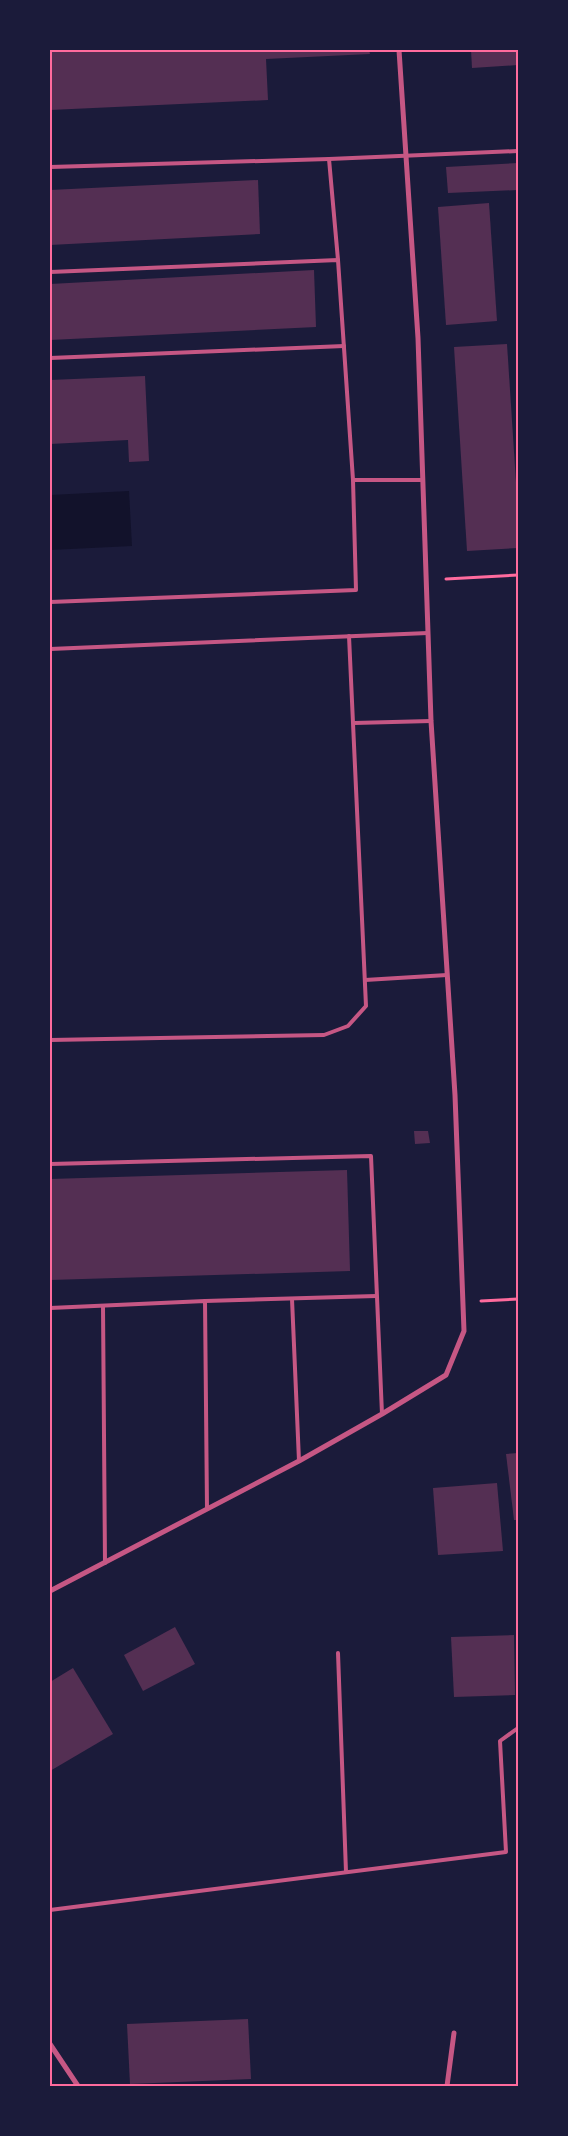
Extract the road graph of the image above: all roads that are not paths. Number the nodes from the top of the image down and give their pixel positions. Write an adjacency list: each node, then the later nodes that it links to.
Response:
1 (399, 50): 3 (street)
2 (518, 151): 3 (lane)
3 (405, 156): 4 (lane); 11 (street)
4 (329, 159): 5 (lane); 6 (lane)
5 (50, 167)
6 (338, 260): 7 (lane); 8 (lane)
7 (50, 272)
8 (344, 346): 9 (lane); 10 (lane)
9 (50, 358)
10 (353, 480): 11 (lane); 12 (lane)
11 (424, 480): 13 (street)
12 (50, 602)
13 (428, 633): 14 (lane); 16 (street)
14 (349, 636): 15 (lane); 17 (lane)
15 (50, 649)
16 (431, 722): 17 (lane); 18 (street)
17 (354, 723): 19 (lane)
18 (447, 975): 19 (lane); 27 (street)
19 (365, 980): 20 (lane)
20 (50, 1040)
21 (50, 1164): 22 (lane)
22 (376, 1296): 23 (lane); 27 (lane)
23 (292, 1298): 24 (lane); 28 (lane)
24 (205, 1301): 25 (lane); 29 (lane)
25 (103, 1306): 26 (lane); 30 (lane)
26 (50, 1308)
27 (382, 1414): 28 (street)
28 (299, 1461): 29 (street)
29 (207, 1509): 30 (street)
30 (105, 1562): 31 (street)
31 (50, 1592)
32 (338, 1654): 34 (lane)
33 (518, 1728): 34 (lane)
34 (346, 1872): 35 (lane)
35 (50, 1910)
36 (454, 2033): 39 (street)
37 (50, 2044): 38 (street)
38 (78, 2086)
39 (447, 2086)

